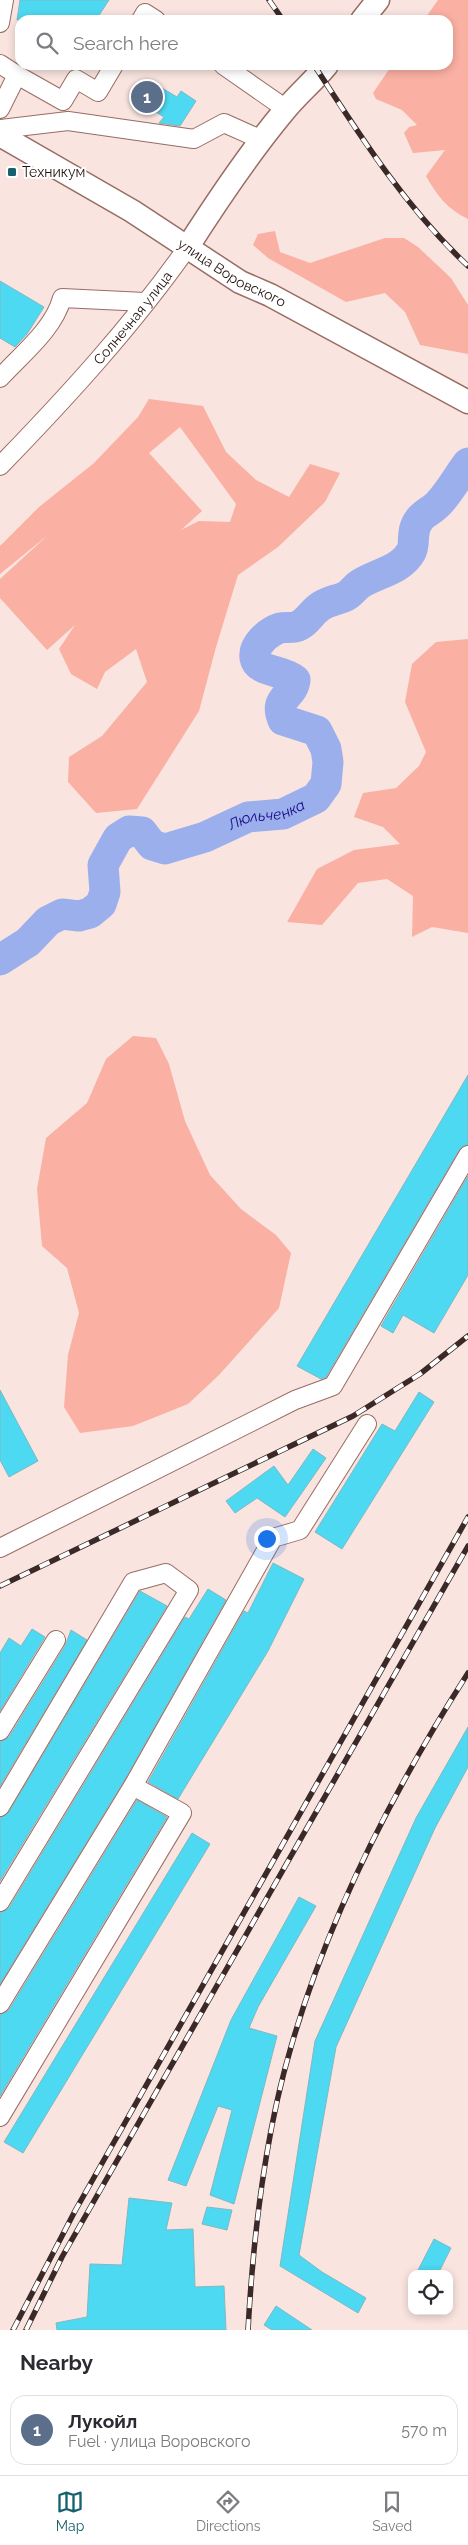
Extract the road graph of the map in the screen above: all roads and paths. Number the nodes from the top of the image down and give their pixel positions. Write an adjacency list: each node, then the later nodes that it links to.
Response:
1 (4, 0): 4 (street)
2 (378, 0): 3 (main road)
3 (366, 15)
4 (0, 22)
5 (0, 64): 9 (street)
6 (111, 70): 9 (street)
7 (230, 70): 11 (street)
8 (322, 70): 11 (main road, Солнечная улица)
9 (17, 75): 10 (street)
10 (0, 109)
11 (286, 110): 14 (main road, Солнечная улица)
12 (0, 128): 14 (street)
13 (0, 135): 15 (main road, улица Воровского)
14 (262, 140): 15 (main road, Солнечная улица)
15 (187, 248): 16 (street, Солнечная улица); 18 (main road, улица Воровского)
16 (146, 302): 17 (street); 19 (street, Солнечная улица)
17 (0, 378)
18 (468, 402)
19 (0, 466)
20 (468, 1155): 22 (street)
21 (367, 1424): 25 (street)
22 (0, 1548)
23 (56, 1640): 24 (street)
24 (0, 1731)
25 (133, 1786): 28 (street); 29 (street)
26 (0, 1807): 27 (street)
27 (0, 1902)
28 (0, 2004)
29 (0, 2116)

